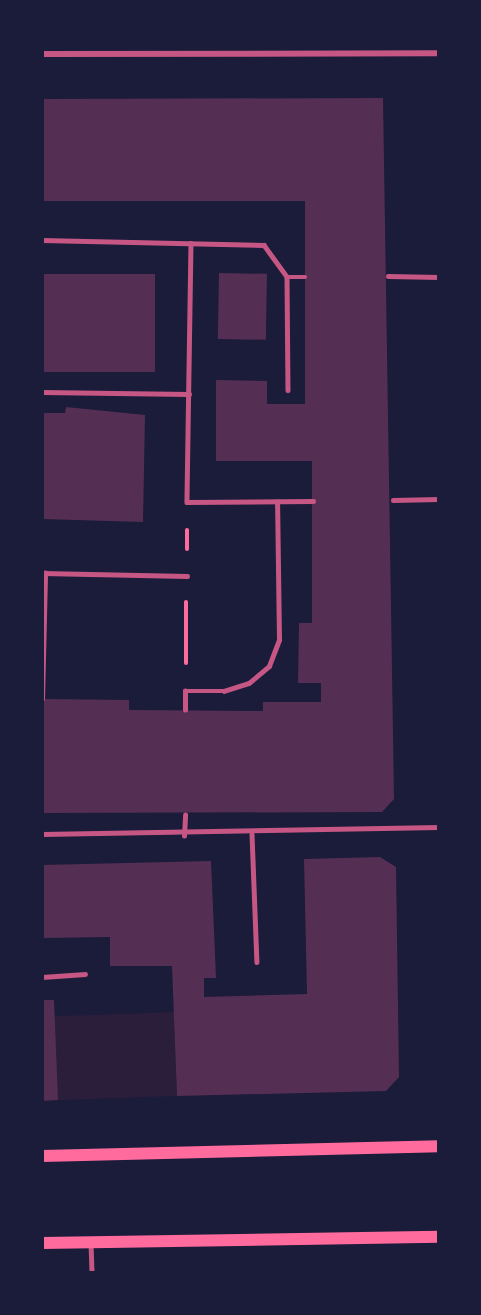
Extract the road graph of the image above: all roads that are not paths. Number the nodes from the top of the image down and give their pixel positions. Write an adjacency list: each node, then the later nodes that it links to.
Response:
1 (439, 53): 2 (street)
2 (42, 54)
3 (42, 240): 4 (lane)
4 (191, 243): 6 (lane); 11 (lane)
5 (388, 276): 8 (lane)
6 (287, 277): 7 (lane); 9 (lane)
7 (305, 277)
8 (439, 277)
9 (288, 390)
10 (42, 392): 11 (lane)
11 (189, 394): 15 (lane)
12 (439, 499): 13 (lane)
13 (393, 500)
14 (313, 501): 15 (lane)
15 (278, 502): 19 (lane)
16 (43, 573): 17 (lane); 18 (lane)
17 (187, 576)
18 (42, 699)
19 (185, 710)
20 (184, 815): 24 (lane)
21 (439, 827): 23 (lane)
22 (42, 834): 24 (lane)
23 (252, 834): 24 (lane); 25 (lane)
24 (184, 836)
25 (257, 962)
26 (85, 975): 27 (lane)
27 (42, 977)
28 (439, 1146): 29 (main road)
29 (42, 1156)
30 (439, 1237): 32 (main road)
31 (42, 1243): 32 (main road)
32 (91, 1243): 33 (lane)
33 (92, 1273)

